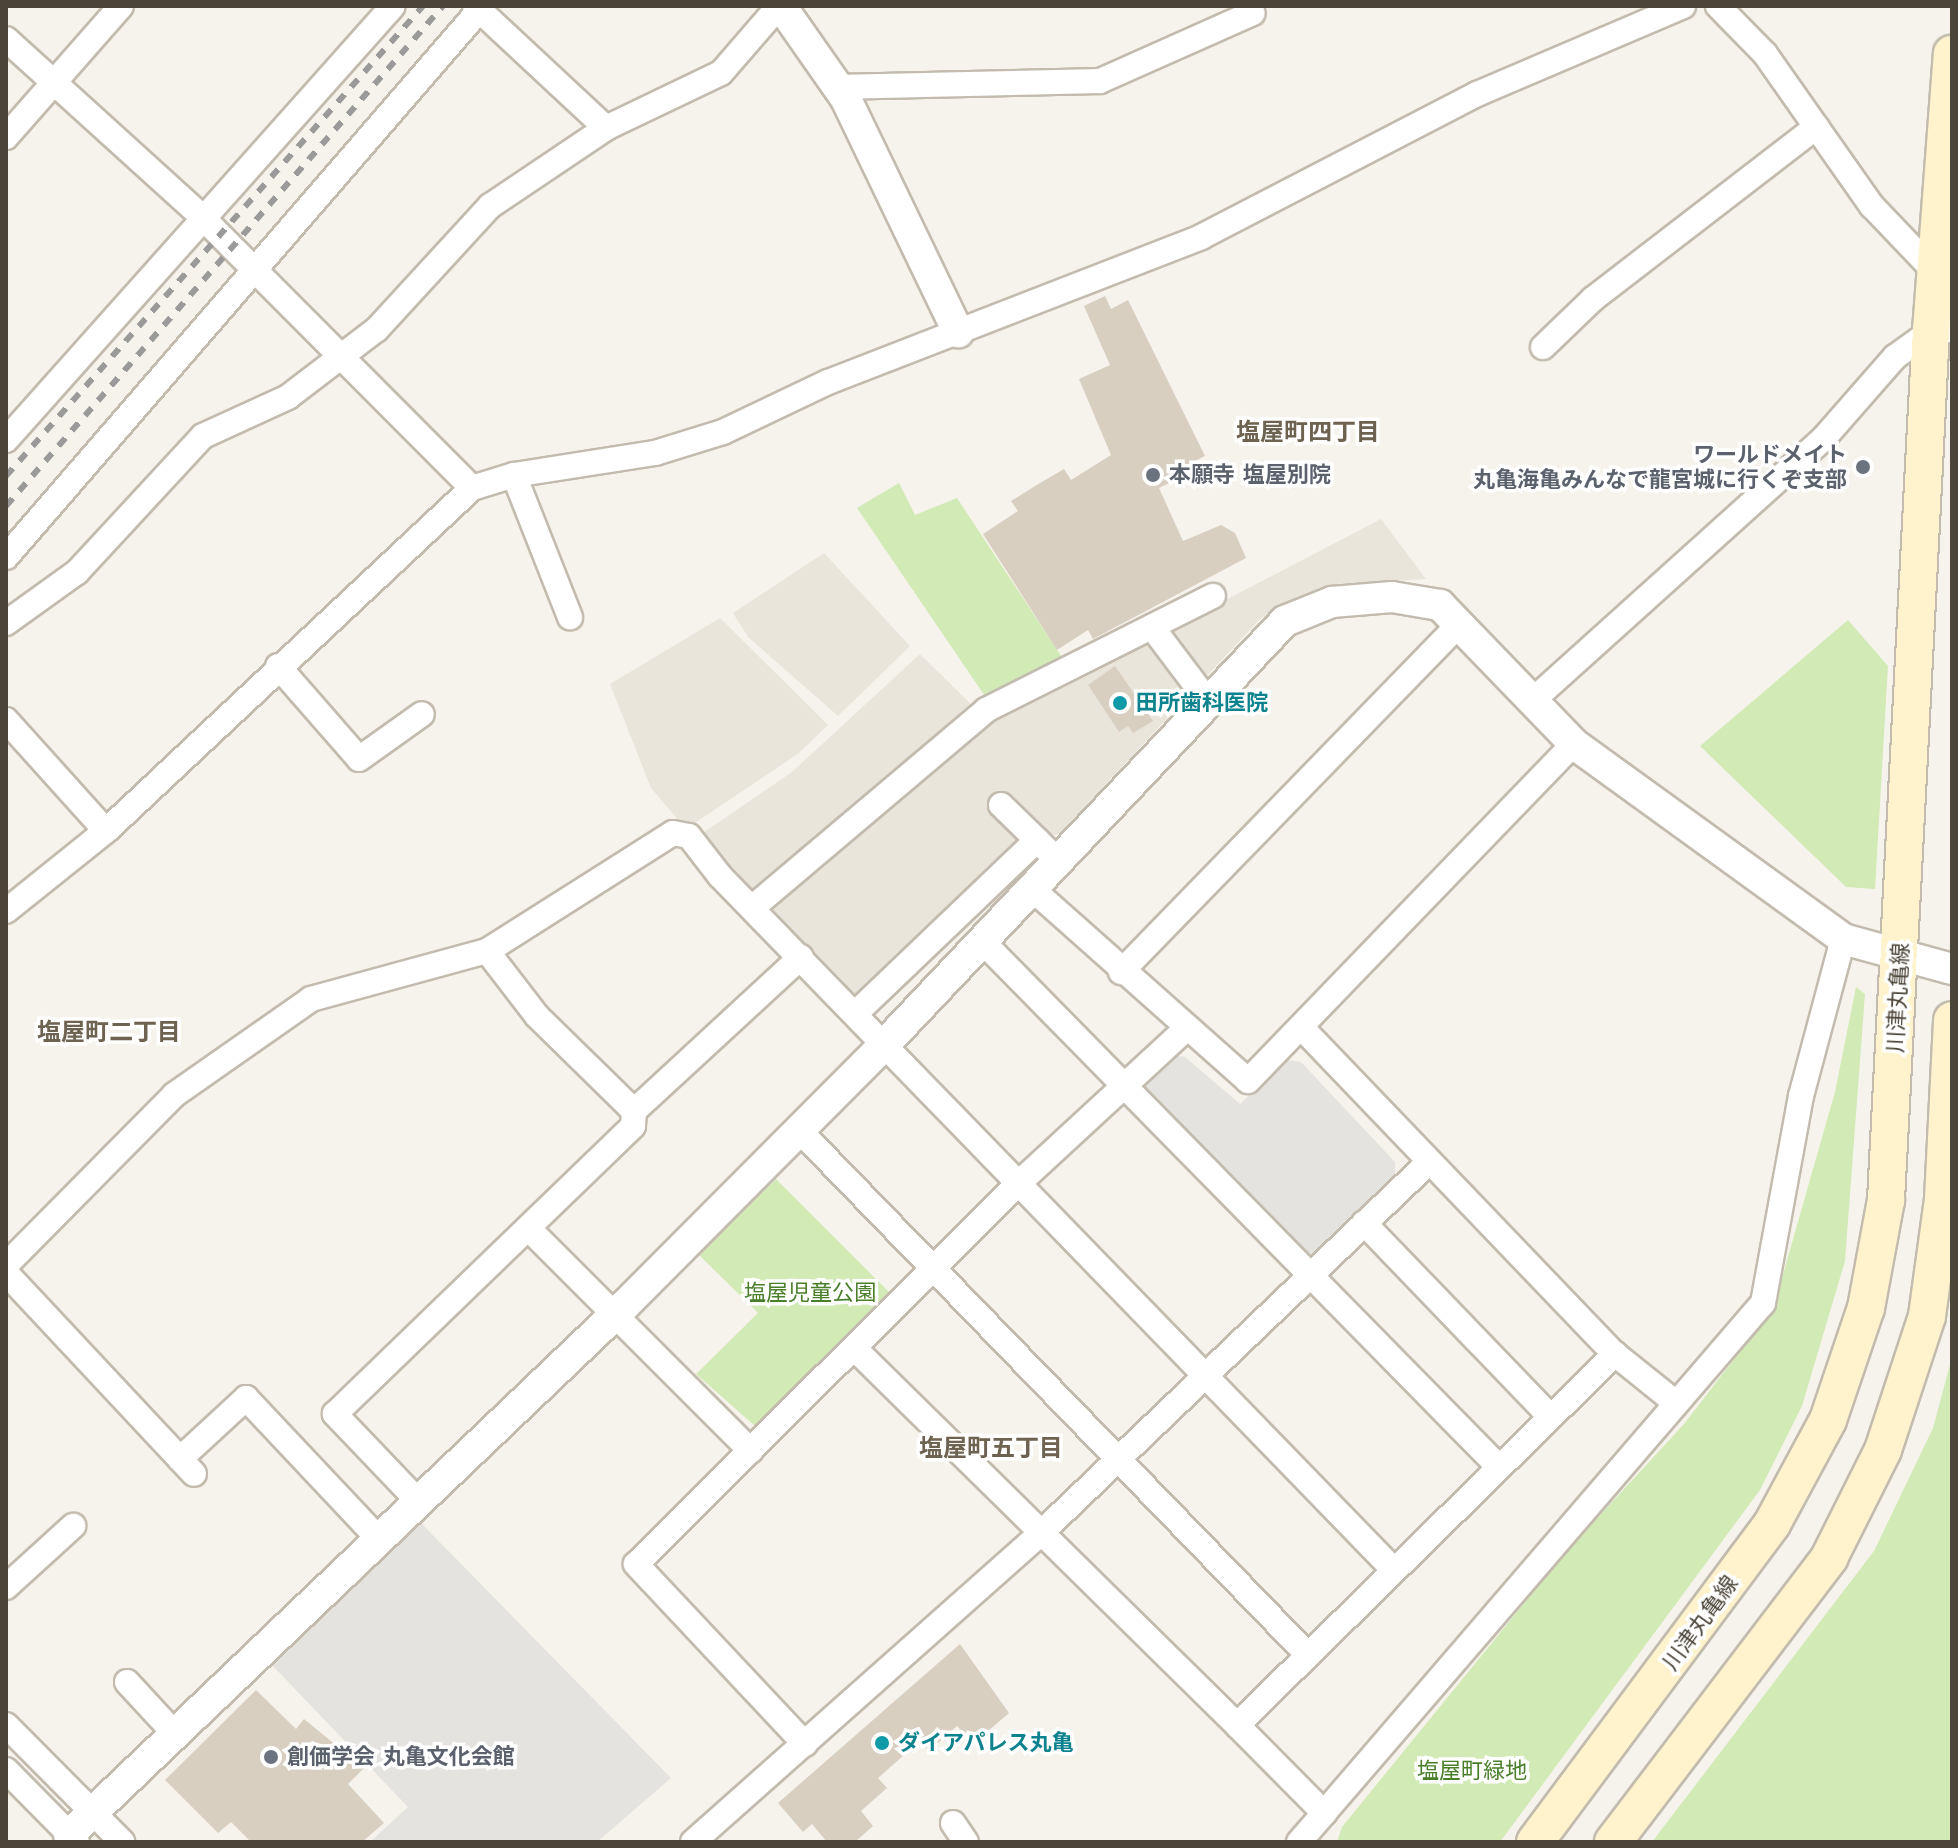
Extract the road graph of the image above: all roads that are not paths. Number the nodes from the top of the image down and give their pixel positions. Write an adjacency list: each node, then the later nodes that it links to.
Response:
1 (121, 6): 10 (street)
2 (393, 6): 15 (street)
3 (780, 6): 11 (street); 13 (street)
4 (1683, 6): 19 (street)
5 (1718, 6): 12 (street)
6 (479, 8): 13 (street); 16 (street)
7 (1253, 13): 11 (street)
8 (6, 39): 10 (street)
9 (1952, 54): 17 (main road, 川津丸亀線)
10 (53, 83): 14 (street); 15 (street)
11 (837, 87): 19 (street)
12 (1816, 127): 17 (street); 20 (street)
13 (606, 128): 21 (street)
14 (6, 137)
15 (201, 216): 16 (street); 22 (street)
16 (256, 271): 21 (street); 25 (street)
17 (1935, 272): 18 (main road, 川津丸亀線)
18 (1942, 330): 33 (street); 47 (main road, 川津丸亀線)
19 (958, 332): 23 (street)
20 (1543, 347)
21 (341, 355): 24 (street); 28 (street)
22 (6, 440)
23 (514, 475): 24 (street); 27 (street)
24 (472, 488): 31 (street)
25 (6, 557)
26 (1213, 596): 30 (street)
27 (570, 617)
28 (6, 623)
29 (1458, 625): 32 (street); 33 (street); 52 (street)
30 (1152, 627): 32 (street); 41 (street)
31 (278, 666): 34 (street); 38 (street)
32 (1207, 700): 39 (street)
33 (1532, 701): 36 (street)
34 (422, 714)
35 (6, 720): 38 (street)
36 (1574, 744): 43 (street); 56 (street)
37 (1001, 805): 39 (street)
38 (106, 831): 42 (street)
39 (1047, 850): 40 (street); 44 (street)
40 (1031, 888): 45 (street); 52 (street)
41 (752, 908): 46 (street); 48 (street)
42 (6, 911)
43 (1843, 939): 47 (street); 74 (street)
44 (931, 941): 49 (street); 51 (street)
45 (982, 941): 49 (street); 59 (street)
46 (487, 951): 60 (street); 66 (street)
47 (1900, 952): 50 (street); 98 (main road, 川津丸亀線)
48 (801, 957): 54 (street); 60 (street)
49 (957, 968): 53 (street)
50 (1952, 969)
51 (899, 972): 53 (street); 54 (street)
52 (1121, 972): 57 (street)
53 (927, 999): 58 (street)
54 (856, 1013): 58 (street)
55 (1952, 1020): 99 (main road)
56 (1301, 1027): 57 (street); 62 (street)
57 (1186, 1029): 59 (street)
58 (885, 1044): 61 (street); 63 (street)
59 (1127, 1086): 63 (street); 69 (street)
60 (634, 1111): 65 (street)
61 (799, 1130): 67 (street); 70 (street)
62 (1429, 1162): 64 (street); 72 (street)
63 (1020, 1182): 67 (street); 73 (street)
64 (1364, 1223): 69 (street); 75 (street)
65 (528, 1228): 70 (street); 79 (street)
66 (6, 1265)
67 (935, 1269): 71 (street); 77 (street)
68 (6, 1273): 82 (street)
69 (1311, 1274): 73 (street); 78 (street)
70 (615, 1315): 76 (street); 79 (street)
71 (855, 1349): 76 (street); 81 (street)
72 (1615, 1354): 74 (street); 75 (street)
73 (1207, 1376): 77 (street); 83 (street)
74 (1676, 1403): 93 (street)
75 (1550, 1416): 78 (street)
76 (751, 1451): 90 (street)
77 (1121, 1457): 81 (street); 85 (street)
78 (1498, 1466): 83 (street)
79 (419, 1502): 82 (street)
80 (73, 1526): 84 (street)
81 (1040, 1534): 88 (street); 90 (street)
82 (379, 1539): 89 (street)
83 (1392, 1568): 85 (street)
84 (6, 1587)
85 (1307, 1654): 88 (street)
86 (127, 1682): 89 (street)
87 (6, 1725): 92 (street)
88 (1237, 1725): 93 (street)
89 (175, 1734): 92 (street)
90 (805, 1744): 96 (street)
91 (6, 1770): 94 (street)
92 (92, 1813): 94 (street); 95 (street)
93 (1324, 1813): 97 (street)
94 (73, 1838)
95 (122, 1842)
96 (693, 1842)
97 (1299, 1842)
98 (1535, 1842)
99 (1613, 1842)

